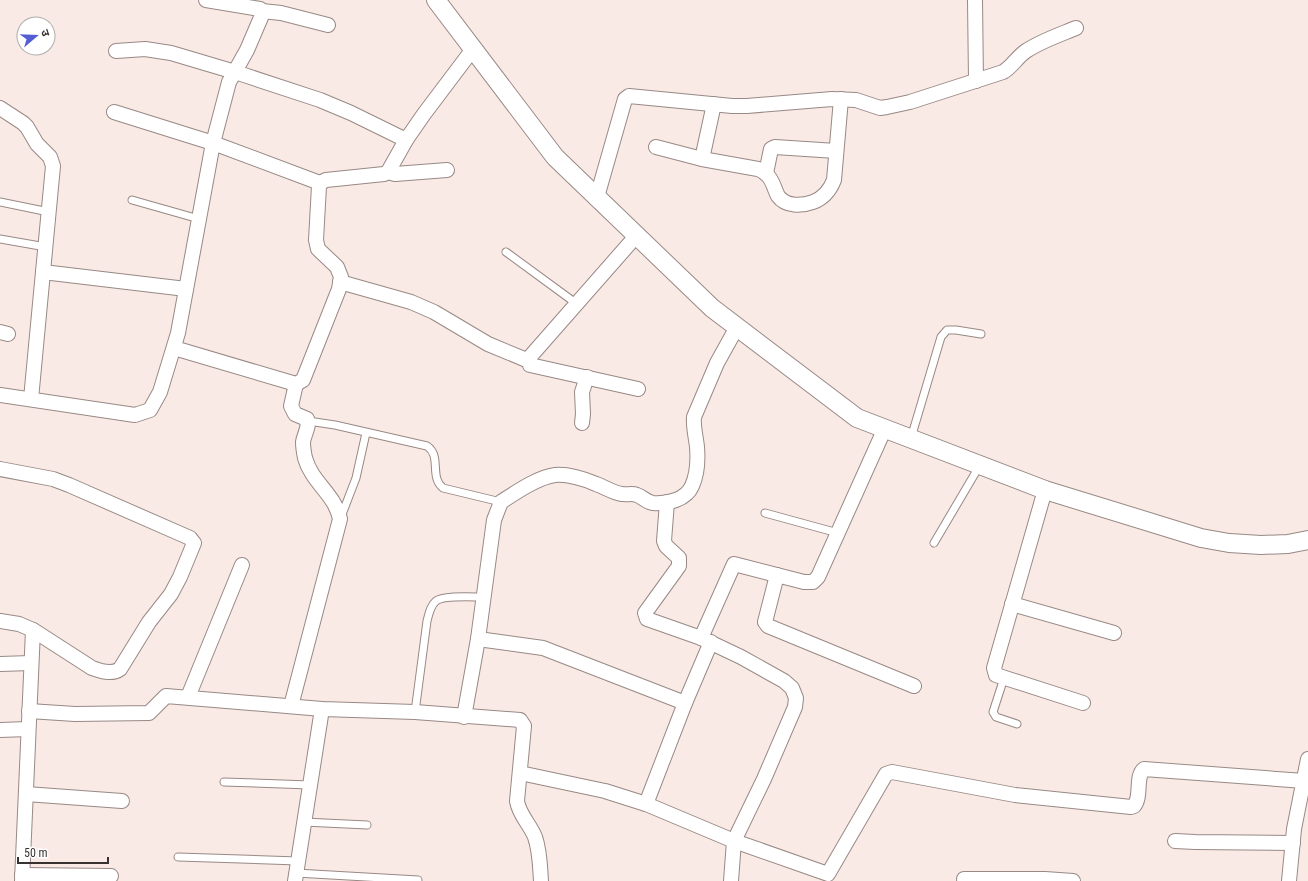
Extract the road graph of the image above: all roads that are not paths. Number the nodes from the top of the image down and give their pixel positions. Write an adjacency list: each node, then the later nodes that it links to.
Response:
1 (206, 0): 4 (street)
2 (436, 0): 7 (street)
3 (975, 0): 10 (street)
4 (262, 11): 5 (street); 9 (street)
5 (328, 26)
6 (1076, 28): 10 (street)
7 (473, 49): 15 (street); 24 (street)
8 (116, 51): 9 (street)
9 (235, 72): 15 (street); 16 (street)
10 (976, 81): 11 (street)
11 (841, 99): 12 (street); 18 (street)
12 (714, 104): 19 (street); 24 (street)
13 (0, 108): 27 (street)
14 (114, 112): 16 (street)
15 (406, 140): 21 (street)
16 (213, 143): 23 (street); 28 (street)
17 (656, 147): 19 (street)
18 (836, 151): 22 (street); 22 (street)
19 (702, 159): 22 (street)
20 (447, 170): 21 (street)
21 (388, 172): 23 (street)
22 (766, 173)
23 (320, 183): 34 (street)
24 (596, 196): 29 (street)
25 (132, 200): 28 (lane)
26 (0, 202): 27 (lane)
27 (49, 212): 31 (street)
28 (199, 218): 35 (street)
29 (637, 235): 36 (street); 37 (street)
30 (0, 239): 31 (lane)
31 (46, 247): 33 (street)
32 (506, 252): 36 (lane)
33 (43, 272): 35 (street); 45 (street)
34 (340, 282): 40 (street); 42 (street)
35 (186, 289): 39 (street)
36 (577, 304): 40 (street)
37 (737, 326): 48 (street); 55 (street)
38 (981, 334): 50 (lane)
39 (174, 348): 42 (street); 45 (street)
40 (529, 361): 41 (street)
41 (587, 377): 43 (street); 47 (street)
42 (296, 384): 46 (street)
43 (638, 389)
44 (0, 395): 45 (street)
45 (31, 399)
46 (308, 421): 49 (lane); 57 (street)
47 (582, 423)
48 (885, 428): 50 (street); 58 (street)
49 (366, 433): 54 (lane); 57 (lane)
50 (911, 438): 51 (street)
51 (980, 465): 53 (street); 60 (lane)
52 (0, 469): 66 (street)
53 (1045, 490): 59 (street); 64 (street)
54 (500, 502): 55 (street); 63 (street)
55 (667, 502): 69 (street)
56 (765, 513): 58 (lane)
57 (340, 519): 77 (street)
58 (838, 533): 62 (street)
59 (1308, 540)
60 (934, 543)
61 (242, 565): 74 (street)
62 (777, 575): 69 (street); 73 (street)
63 (483, 597): 68 (street); 80 (lane)
64 (1012, 604): 67 (street); 72 (street)
65 (0, 621): 66 (street)
66 (32, 630): 70 (street)
67 (1114, 633)
68 (478, 639): 75 (street); 81 (street)
69 (706, 640): 75 (street); 96 (street)
70 (31, 663): 71 (street); 79 (street)
71 (0, 664)
72 (1004, 678): 76 (street); 82 (lane)
73 (914, 686)
74 (188, 697): 77 (street); 79 (street)
75 (685, 703): 92 (street)
76 (1083, 703)
77 (291, 706): 78 (street)
78 (322, 709): 80 (street); 89 (street)
79 (29, 711): 83 (street)
80 (415, 712): 81 (street)
81 (464, 717): 86 (street)
82 (1017, 724)
83 (28, 729): 84 (street); 90 (street)
84 (0, 730)
85 (1308, 759): 87 (street)
86 (520, 773): 92 (street); 105 (street)
87 (1304, 781): 96 (street); 97 (street)
88 (224, 782): 89 (lane)
89 (310, 785): 93 (street)
90 (26, 794): 91 (street); 101 (street)
91 (122, 801)
92 (646, 804): 96 (street)
93 (304, 822): 94 (lane); 99 (street)
94 (367, 825)
95 (1175, 840): 97 (street)
96 (734, 841): 106 (street)
97 (1293, 843): 108 (street)
98 (178, 857): 99 (lane)
99 (296, 872): 103 (lane)
100 (111, 876): 101 (street)
101 (22, 878)
102 (964, 879): 104 (street)
103 (418, 880)
104 (1045, 880): 107 (street)
105 (541, 881)
106 (731, 881)
107 (1073, 881)
108 (1289, 881)

